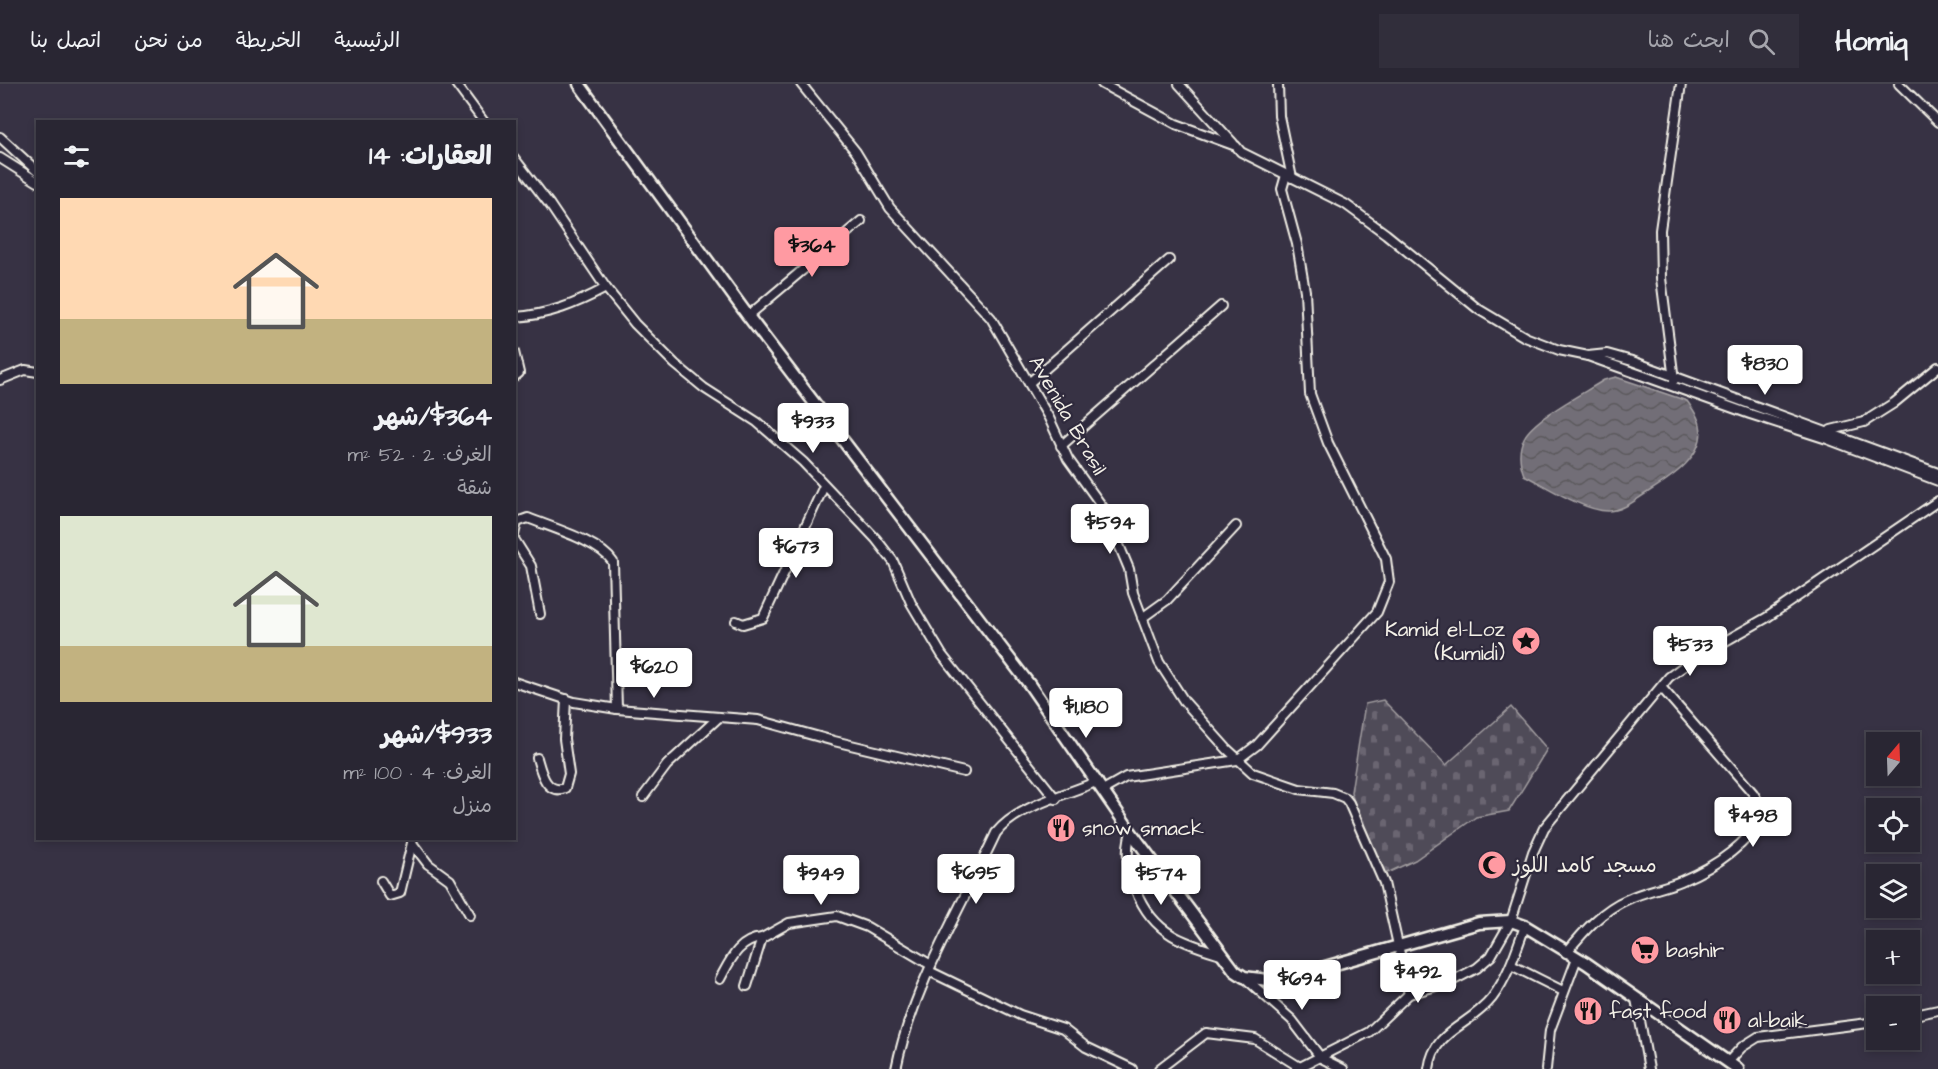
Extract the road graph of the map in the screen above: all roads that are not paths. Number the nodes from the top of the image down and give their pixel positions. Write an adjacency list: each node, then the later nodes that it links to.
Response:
1 (456, 84): 9 (street)
2 (579, 84): 22 (main road)
3 (801, 84): 31 (street, Avenida Brasil)
4 (1102, 84): 12 (street)
5 (1179, 84): 12 (street)
6 (1278, 84): 16 (street)
7 (1681, 84): 29 (street)
8 (1899, 84): 10 (street)
9 (483, 120)
10 (1938, 122)
11 (0, 136): 15 (street)
12 (1236, 146): 16 (street)
13 (0, 158): 17 (street)
14 (516, 161): 20 (street)
15 (36, 170)
16 (1289, 177): 24 (street); 53 (street)
17 (36, 181)
18 (861, 221): 22 (street)
19 (1169, 260): 31 (street)
20 (606, 288): 23 (street); 39 (street)
21 (1221, 306): 36 (street)
22 (748, 316): 55 (main road)
23 (516, 317)
24 (1588, 356): 29 (street); 32 (street)
25 (516, 358): 28 (street)
26 (1938, 367): 35 (street)
27 (36, 372): 30 (street)
28 (516, 375)
29 (1675, 376): 32 (street); 33 (street)
30 (0, 380)
31 (1029, 383): 36 (street, Avenida Brasil)
32 (1673, 386): 34 (street)
33 (1753, 406): 34 (street); 35 (street)
34 (1750, 414): 38 (street)
35 (1829, 431): 37 (street)
36 (1061, 446): 45 (street, Avenida Brasil)
37 (1938, 473)
38 (1938, 481)
39 (824, 486): 46 (street); 57 (street)
40 (1938, 501): 48 (street)
41 (1236, 526): 45 (street)
42 (516, 530): 50 (street)
43 (516, 540): 44 (street)
44 (540, 614)
45 (1142, 618): 53 (street, Avenida Brasil)
46 (736, 621)
47 (516, 683): 49 (street)
48 (1661, 687): 62 (street); 66 (street)
49 (566, 699): 50 (street); 52 (street)
50 (617, 709): 51 (street)
51 (719, 717): 54 (street); 56 (street)
52 (537, 758)
53 (1237, 760): 55 (street); 65 (street, Avenida Brasil)
54 (964, 772)
55 (1101, 785): 57 (street); 58 (main road)
56 (643, 797)
57 (1056, 799): 70 (street)
58 (1131, 832): 67 (main road); 67 (street)
59 (412, 841): 60 (street); 61 (street)
60 (381, 881)
61 (470, 915)
62 (1511, 921): 63 (main road); 65 (main road); 75 (street)
63 (1525, 926): 66 (main road); 69 (street)
64 (762, 938): 70 (street); 72 (street); 73 (street)
65 (1399, 946): 71 (main road); 75 (street, Avenida Brasil)
66 (1566, 953): 68 (main road)
67 (1221, 954): 71 (main road)
68 (1577, 958): 74 (street); 76 (main road)
69 (1511, 965): 74 (street); 87 (street)
70 (930, 968): 83 (street); 84 (street)
71 (1244, 977): 80 (street)
72 (720, 979)
73 (747, 986)
74 (1563, 991): 88 (street)
75 (1409, 994): 80 (street)
76 (1636, 999): 81 (main road); 89 (street)
77 (1938, 1010): 78 (street)
78 (1920, 1014)
79 (1866, 1023): 81 (street)
80 (1322, 1058): 82 (street); 86 (street)
81 (1728, 1062): 90 (main road)
82 (1297, 1068): 85 (street)
83 (896, 1069)
84 (1132, 1069)
85 (1159, 1069)
86 (1343, 1069)
87 (1429, 1069)
88 (1546, 1069)
89 (1649, 1069)
90 (1738, 1069)

